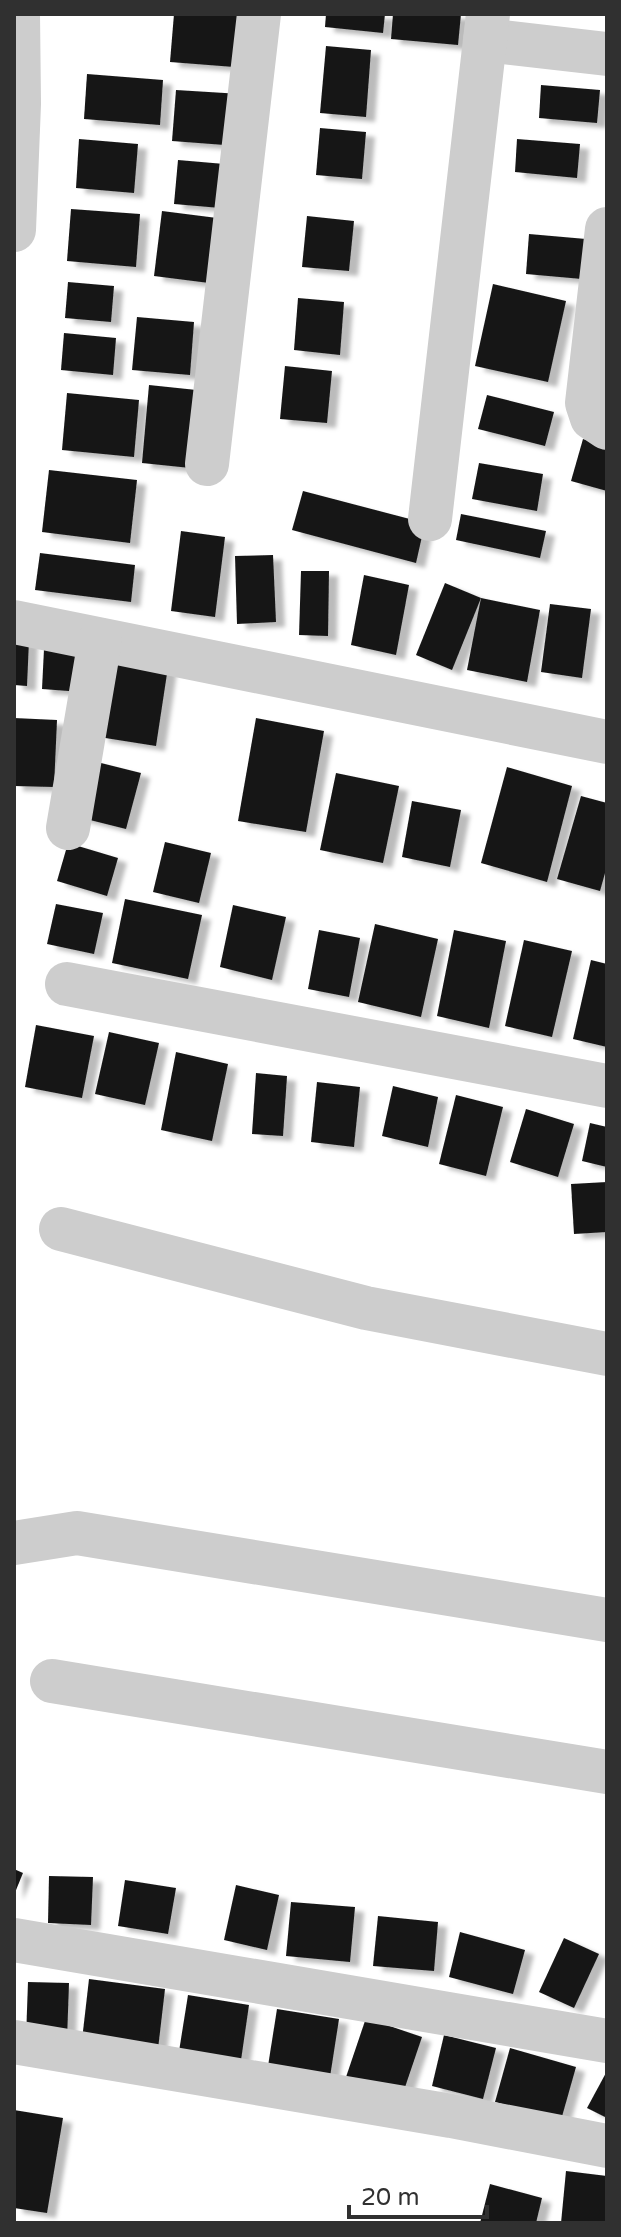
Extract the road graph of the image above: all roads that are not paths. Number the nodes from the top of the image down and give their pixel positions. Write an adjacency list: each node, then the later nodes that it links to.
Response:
1 (18, 14): 6 (street)
2 (259, 14): 8 (street)
3 (486, 27): 4 (street); 9 (street)
4 (607, 54)
5 (607, 229): 7 (street)
6 (14, 230)
7 (607, 428)
8 (207, 464)
9 (430, 519)
10 (14, 622): 11 (street)
11 (100, 640): 12 (street); 13 (street)
12 (607, 742)
13 (68, 828)
14 (67, 984): 15 (street)
15 (607, 1086)
16 (61, 1229): 17 (street)
17 (607, 1354)
18 (14, 1543): 19 (street)
19 (607, 1620)
20 (52, 1681): 21 (street)
21 (607, 1772)
22 (14, 1940): 23 (street)
23 (607, 2041)
24 (14, 2042): 25 (street)
25 (607, 2146)

